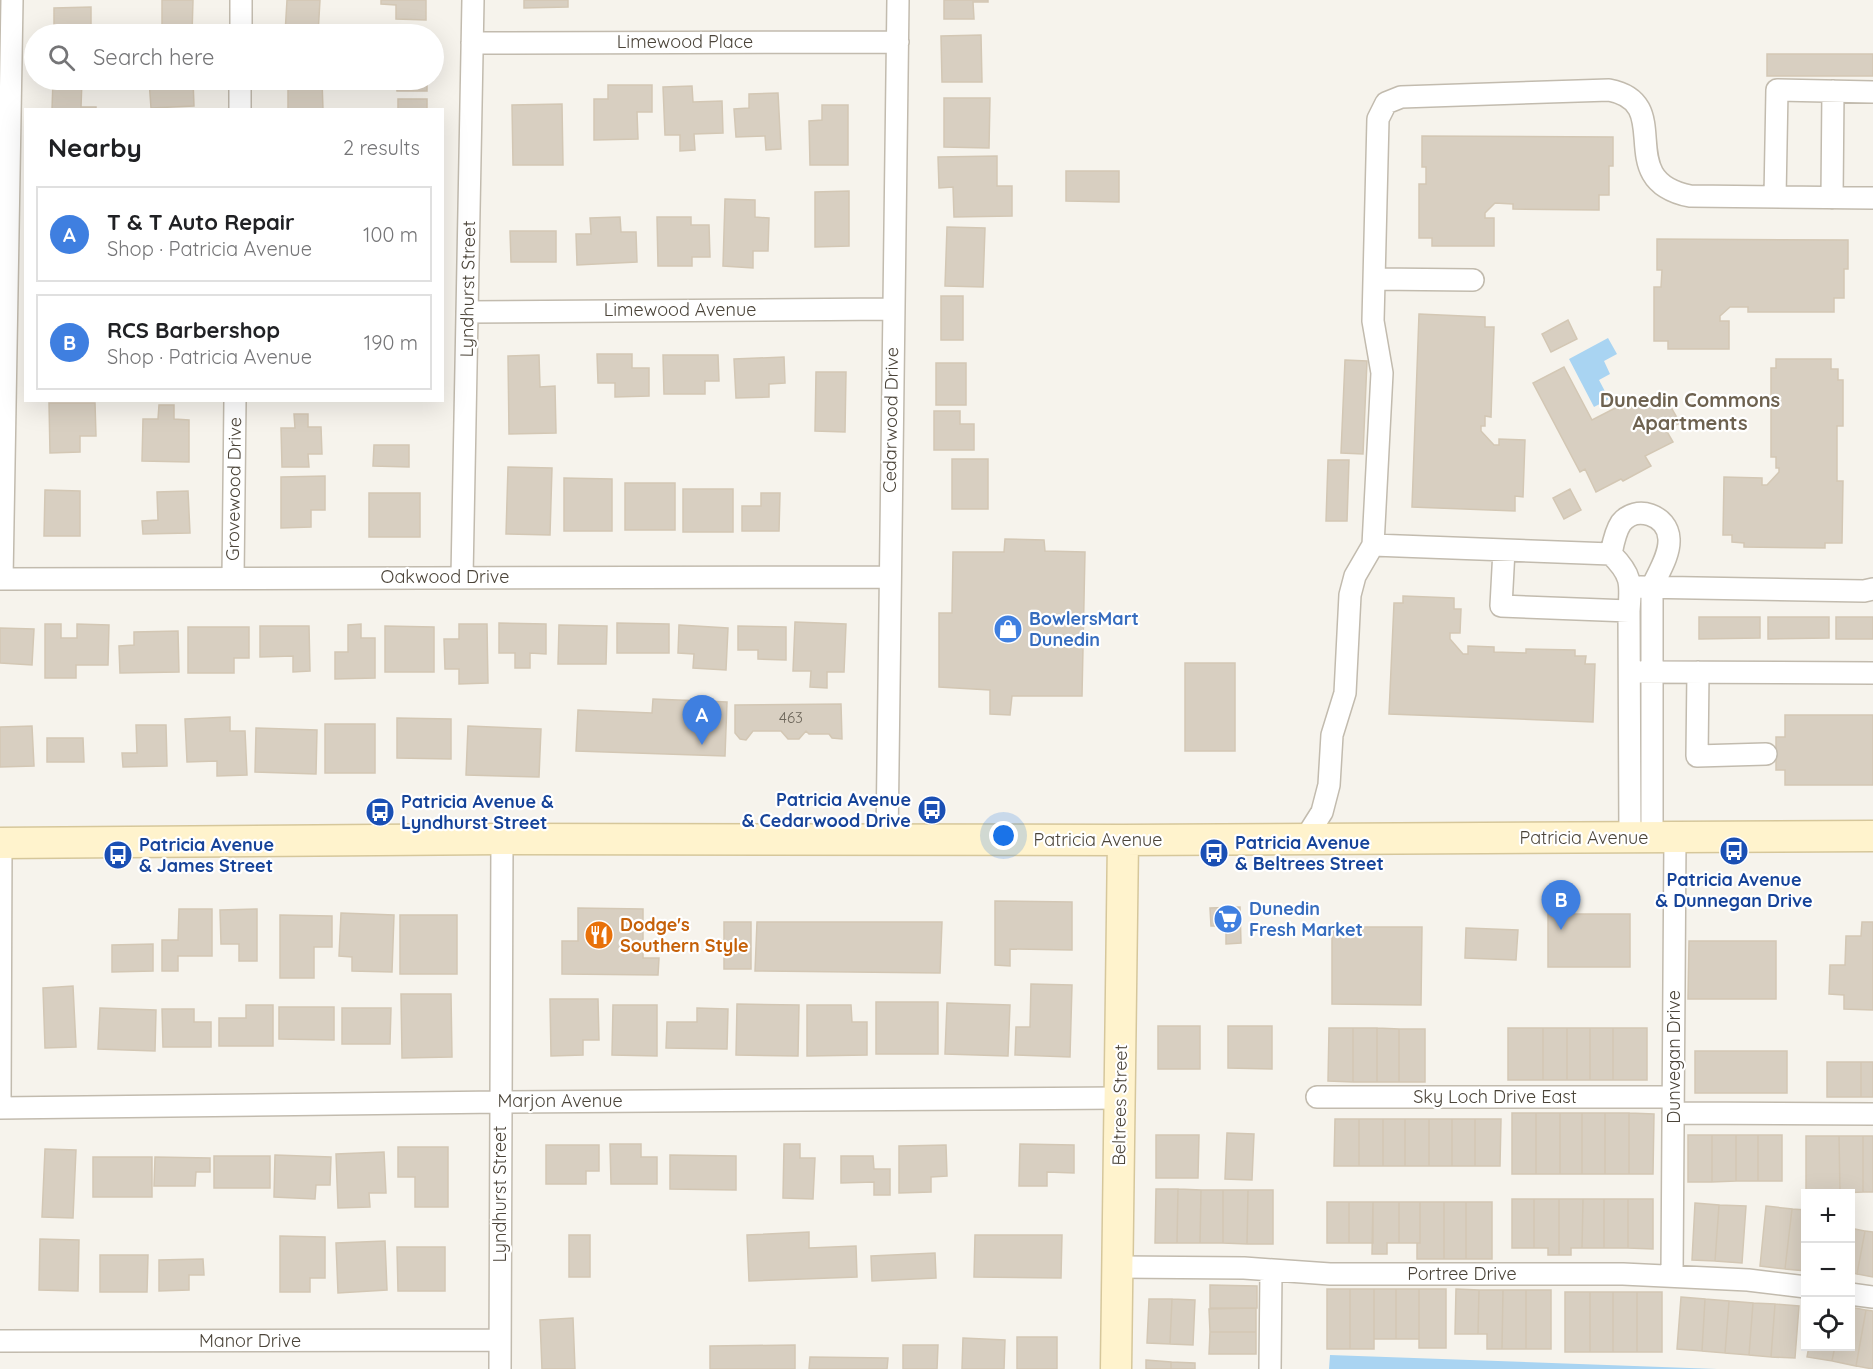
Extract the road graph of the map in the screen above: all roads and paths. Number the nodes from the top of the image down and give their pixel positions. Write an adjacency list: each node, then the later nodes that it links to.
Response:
1 (12, 0): 26 (street)
2 (241, 0): 5 (street)
3 (473, 0): 7 (street, Lyndhurst Street)
4 (898, 0): 6 (street, Cedarwood Drive)
5 (241, 24)
6 (898, 42): 7 (street, Limewood Place); 17 (street, Cedarwood Drive)
7 (472, 43): 18 (street, Lyndhurst Street)
8 (240, 90): 11 (street)
9 (1833, 91): 10 (street); 12 (street); 13 (street)
10 (1873, 92)
11 (240, 108)
12 (1775, 197): 13 (street); 15 (street)
13 (1832, 198): 14 (street)
14 (1873, 198)
15 (1376, 279): 16 (street); 20 (street)
16 (1473, 280)
17 (893, 309): 18 (street, Limewood Avenue); 24 (street, Cedarwood Drive)
18 (467, 312): 23 (street, Lyndhurst Street)
19 (235, 402): 25 (street, Grovewood Drive)
20 (1373, 545): 21 (street); 38 (street)
21 (1504, 550): 22 (street); 29 (street)
22 (1611, 554): 27 (street); 27 (street)
23 (462, 577): 24 (street, Oakwood Drive); 25 (street, Oakwood Drive)
24 (890, 577): 39 (street, Cedarwood Drive)
25 (233, 578): 26 (street, Oakwood Drive)
26 (1, 579)
27 (1641, 587): 28 (street); 29 (street); 31 (street)
28 (1873, 589)
29 (1629, 611): 30 (street)
30 (1630, 672): 31 (street); 36 (street)
31 (1652, 672): 32 (street); 36 (street)
32 (1698, 672): 33 (street); 34 (street)
33 (1873, 673)
34 (1766, 754)
35 (1873, 836): 36 (street, Patricia Avenue)
36 (1653, 838): 38 (street, Patricia Avenue); 46 (street, Dunvegan Drive)
37 (502, 839): 39 (street, Patricia Avenue); 41 (street, Patricia Avenue); 45 (street, Lyndhurst Street)
38 (1305, 839): 40 (street, Patricia Avenue)
39 (887, 840): 40 (street, Patricia Avenue)
40 (1123, 840): 43 (street, Beltrees Street)
41 (1, 843): 44 (street)
42 (1317, 1097): 46 (street, Sky Loch Drive East)
43 (1121, 1098): 45 (street, Marjon Avenue); 49 (street, Beltrees Street)
44 (0, 1102)
45 (500, 1102): 47 (street, Marjon Avenue); 55 (street, Lyndhurst Street)
46 (1673, 1105): 48 (street, Sky Loch Drive East); 51 (street, Dunvegan Drive)
47 (0, 1108)
48 (1873, 1114)
49 (1118, 1267): 50 (street, Portree Drive); 58 (street, Beltrees Street)
50 (1270, 1270): 51 (street, Portree Drive); 59 (street)
51 (1672, 1275): 52 (street, Portree Drive)
52 (1801, 1286)
53 (1855, 1295): 54 (street)
54 (1873, 1297)
55 (501, 1340): 56 (street, Manor Drive); 57 (street, Lyndhurst Street)
56 (0, 1341)
57 (500, 1369)
58 (1116, 1369)
59 (1270, 1369)

